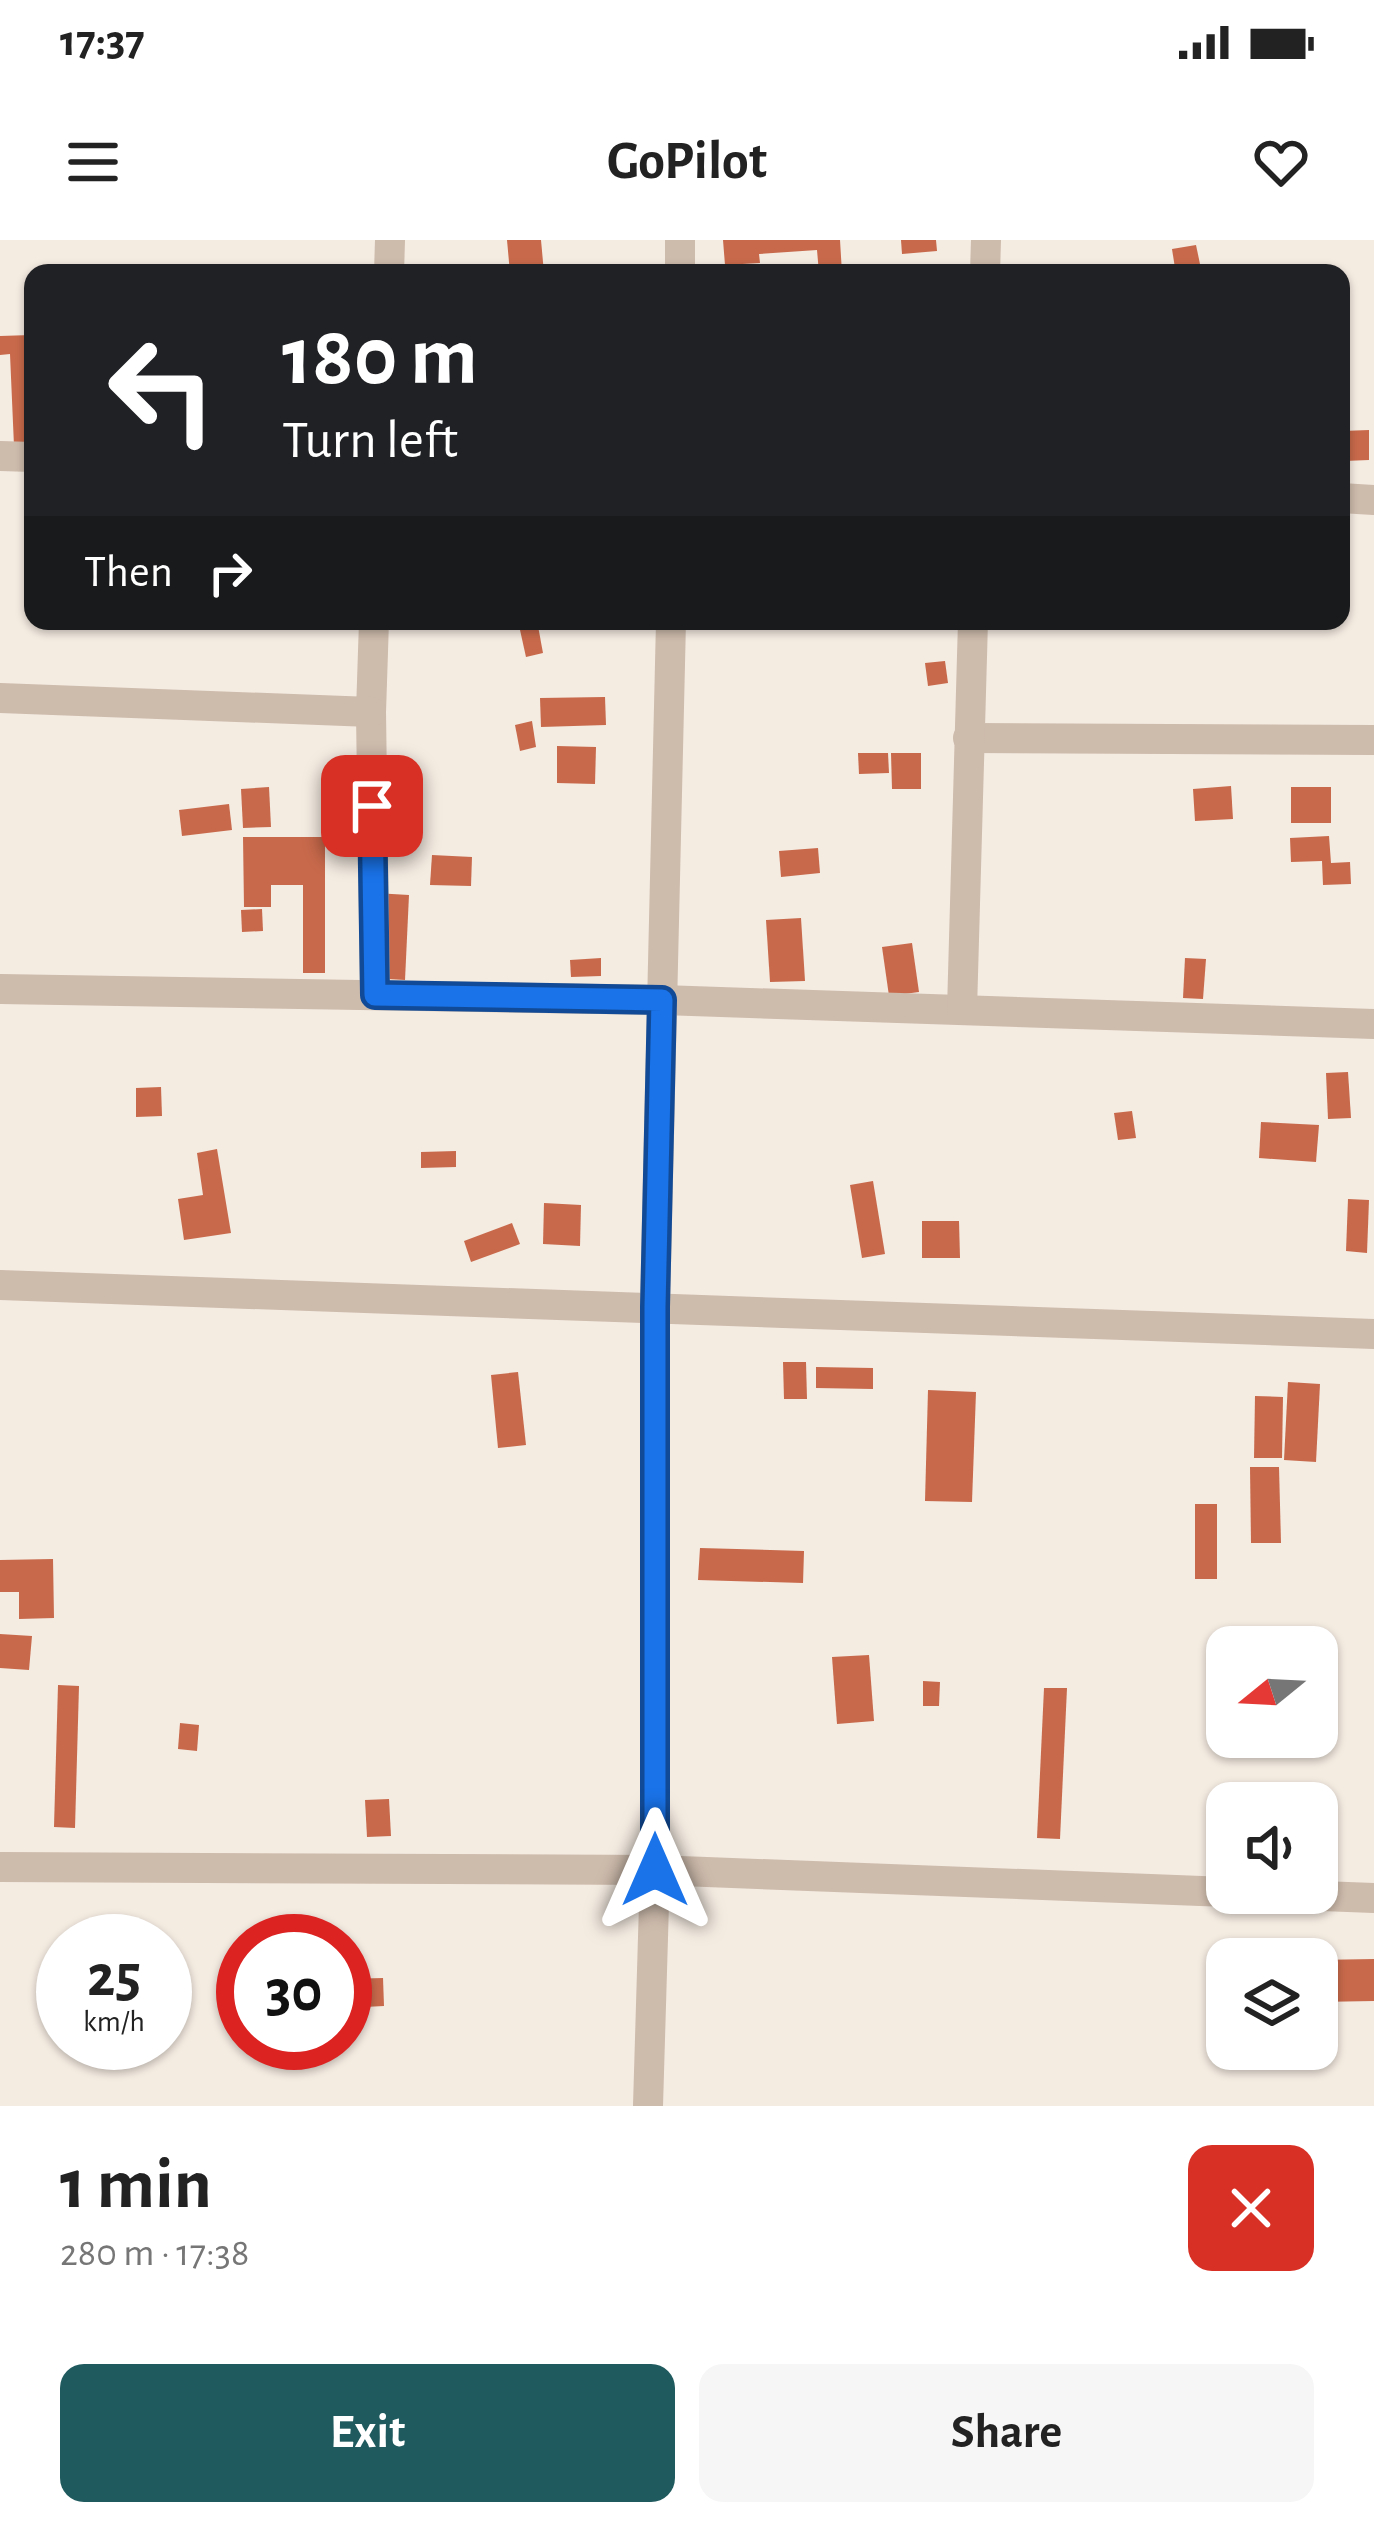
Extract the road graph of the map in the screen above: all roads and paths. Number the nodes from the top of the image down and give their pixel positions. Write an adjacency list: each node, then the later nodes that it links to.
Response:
1 (374, 630): 5 (street)
2 (671, 630): 10 (street)
3 (973, 630): 6 (street)
4 (0, 698): 5 (street)
5 (371, 712): 9 (street)
6 (968, 738): 7 (street); 11 (street)
7 (1374, 740)
8 (0, 989): 9 (street)
9 (375, 995): 10 (street)
10 (662, 1000): 11 (street); 14 (street)
11 (962, 1010): 12 (street)
12 (1374, 1024)
13 (0, 1285): 14 (street)
14 (655, 1307): 15 (street); 17 (street)
15 (1374, 1334)
16 (0, 1868): 17 (street)
17 (655, 1870): 18 (street); 21 (street)
18 (1206, 1891)
19 (1338, 1897): 20 (street)
20 (1374, 1898)
21 (648, 2106)

